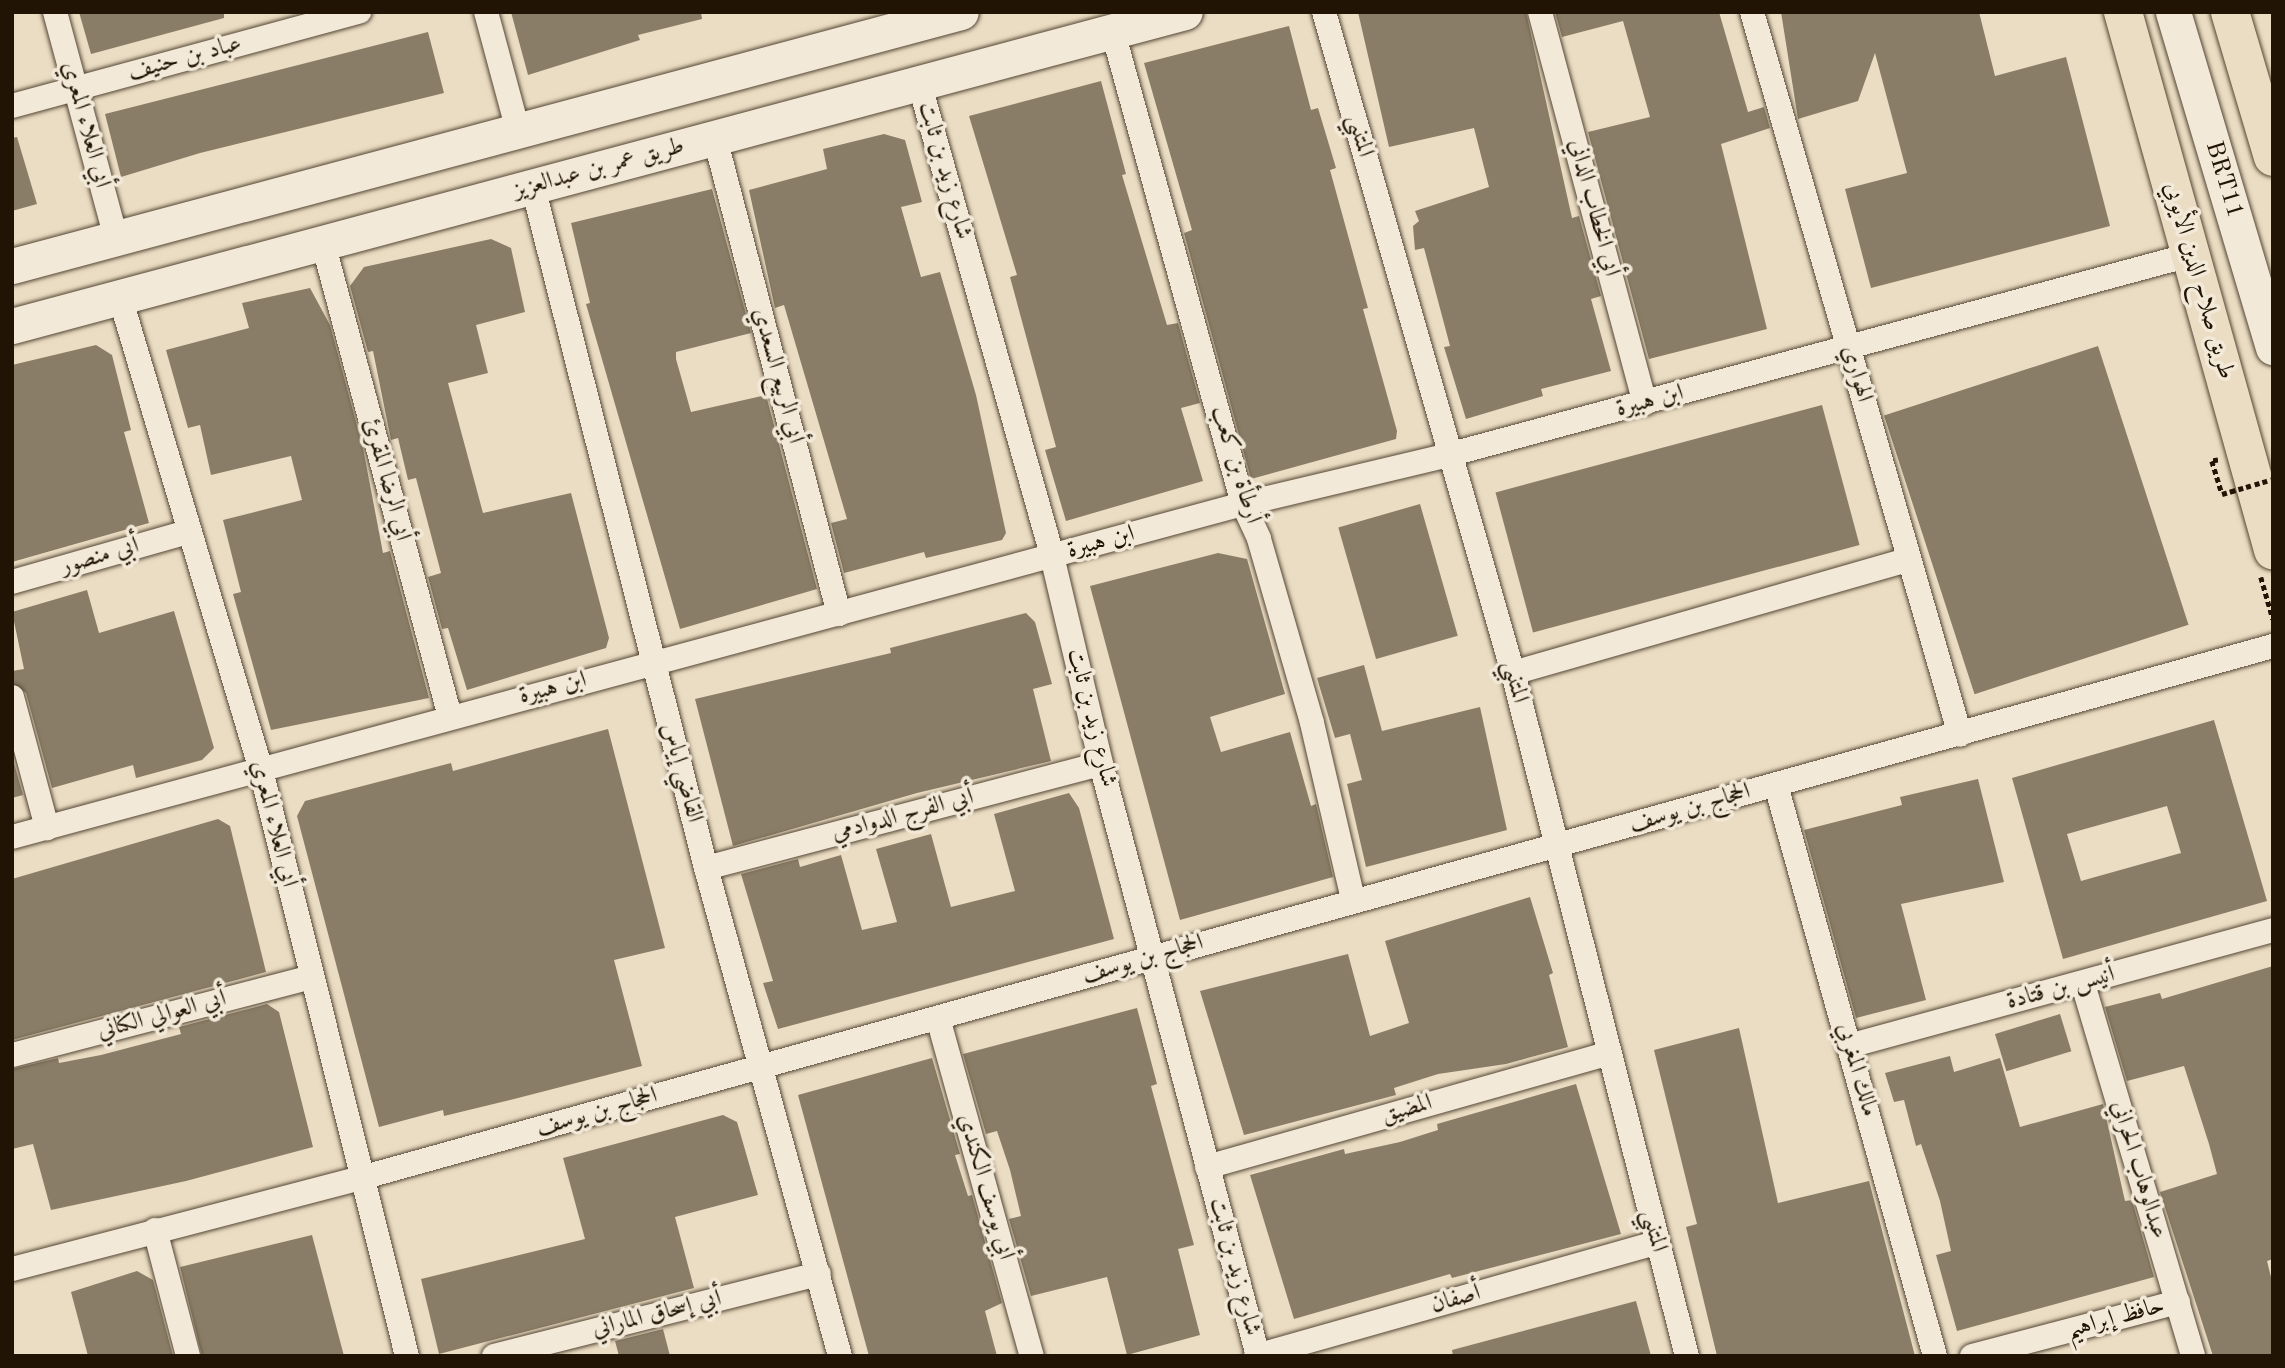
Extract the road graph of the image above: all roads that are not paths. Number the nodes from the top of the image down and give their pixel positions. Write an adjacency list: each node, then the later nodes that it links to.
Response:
1 (55, 12): 15 (street, أبي العلاء المعري)
2 (359, 12): 15 (street, عباد بن حنيف)
3 (486, 12): 17 (street)
4 (961, 12): 12 (main road)
5 (1185, 12): 13 (main road, طريق عمر بن عبدالعزيز)
6 (1324, 12): 30 (street, المتنبي)
7 (1540, 12): 29 (street, أبي الخطاب الداني)
8 (1752, 12): 27 (street, الهواري)
9 (2123, 12): 23 (main road, طريق صلاح الدين الأيوبي)
10 (2173, 12): 28 (main road, BRT11)
11 (2230, 12): 19 (main road)
12 (916, 18): 17 (main road)
13 (1113, 32): 14 (main road, طريق عمر بن عبدالعزيز); 31 (street, أرطأة بن كعب)
14 (919, 82): 18 (main road, طريق عمر بن عبدالعزيز); 34 (street, شارع زيد بن ثابت)
15 (76, 89): 16 (street, عباد بن حنيف); 21 (street, أبي العلاء المعري)
16 (12, 106)
17 (518, 131): 21 (main road)
18 (715, 138): 20 (main road, طريق عمر بن عبدالعزيز); 37 (street, أبي الربيع السعدي)
19 (2273, 157)
20 (533, 187): 22 (main road, طريق عمر بن عبدالعزيز); 39 (street, القاضي إياس)
21 (116, 238): 24 (main road)
22 (323, 243): 25 (main road, طريق عمر بن عبدالعزيز); 42 (street, أبي الرضا المقرئ)
23 (2190, 255): 27 (street, ابن هبيرة); 33 (main road, طريق صلاح الدين الأيوبي)
24 (12, 266)
25 (120, 297): 26 (main road, طريق عمر بن عبدالعزيز); 32 (street, أبي العلاء المعري)
26 (12, 326)
27 (1848, 347): 29 (street, ابن هبيرة); 35 (street, الهواري)
28 (2273, 347)
29 (1645, 403): 30 (street, ابن هبيرة)
30 (1448, 455): 31 (street, ابن هبيرة); 40 (street, المتنبي)
31 (1243, 504): 34 (street, ابن هبيرة); 51 (street, أرطأة بن كعب)
32 (187, 533): 36 (street, أبي منصور); 45 (street, أبي العلاء المعري)
33 (2273, 550)
34 (1052, 556): 37 (street, ابن هبيرة); 44 (street, شارع زيد بن ثابت)
35 (1908, 560): 40 (street); 43 (street, الهواري)
36 (12, 582)
37 (839, 614): 39 (street, ابن هبيرة)
38 (2273, 646): 43 (street, الحجاج بن يوسف)
39 (653, 663): 42 (street, ابن هبيرة); 50 (street, القاضي إياس)
40 (1513, 673): 49 (street, المتنبي)
41 (12, 697): 47 (street)
42 (450, 716): 45 (street, ابن هبيرة)
43 (1960, 735): 46 (street, الحجاج بن يوسف)
44 (1101, 764): 50 (street, أبي الفرج الدوادمي); 53 (street, شارع زيد بن ثابت)
45 (261, 770): 47 (street, ابن هبيرة); 54 (street, أبي العلاء المعري)
46 (1776, 785): 49 (street, الحجاج بن يوسف); 57 (street, مالك المغربي)
47 (47, 828): 48 (street, ابن هبيرة)
48 (12, 837)
49 (1555, 847): 51 (street, الحجاج بن يوسف); 58 (street, المتنبي)
50 (706, 868): 60 (street, القاضي إياس)
51 (1353, 899): 53 (street, الحجاج بن يوسف)
52 (2273, 930): 55 (street, أنيس بن قتادة)
53 (1153, 958): 56 (street, الحجاج بن يوسف); 61 (street, شارع زيد بن ثابت)
54 (311, 977): 59 (street, أبي العوالي الكناني); 62 (street, أبي العلاء المعري)
55 (2083, 984): 57 (street, أنيس بن قتادة); 67 (street, عبدالوهاب الحراني)
56 (938, 1018): 60 (street, الحجاج بن يوسف); 72 (street, أبي يوسف الكندي)
57 (1849, 1046): 75 (street, مالك المغربي)
58 (1607, 1054): 61 (street, المضيق); 64 (street, المتنبي)
59 (12, 1055)
60 (760, 1068): 62 (street, الحجاج بن يوسف); 66 (street, القاضي إياس)
61 (1207, 1167): 73 (street, شارع زيد بن ثابت)
62 (361, 1178): 63 (street, الحجاج بن يوسف); 69 (street, أبي العلاء المعري)
63 (155, 1230): 65 (street, الحجاج بن يوسف); 68 (street)
64 (1656, 1243): 73 (street, أصفان); 74 (street, المتنبي)
65 (12, 1269)
66 (819, 1274): 70 (street, أبي إسحاق الماراني); 71 (street, القاضي إياس)
67 (2178, 1303): 76 (street, حافظ إبراهيم); 77 (street, عبدالوهاب الحراني)
68 (188, 1356)
69 (407, 1356)
70 (495, 1356)
71 (840, 1356)
72 (1032, 1356)
73 (1258, 1356)
74 (1686, 1356)
75 (1935, 1356)
76 (1972, 1356)
77 (2193, 1356)

